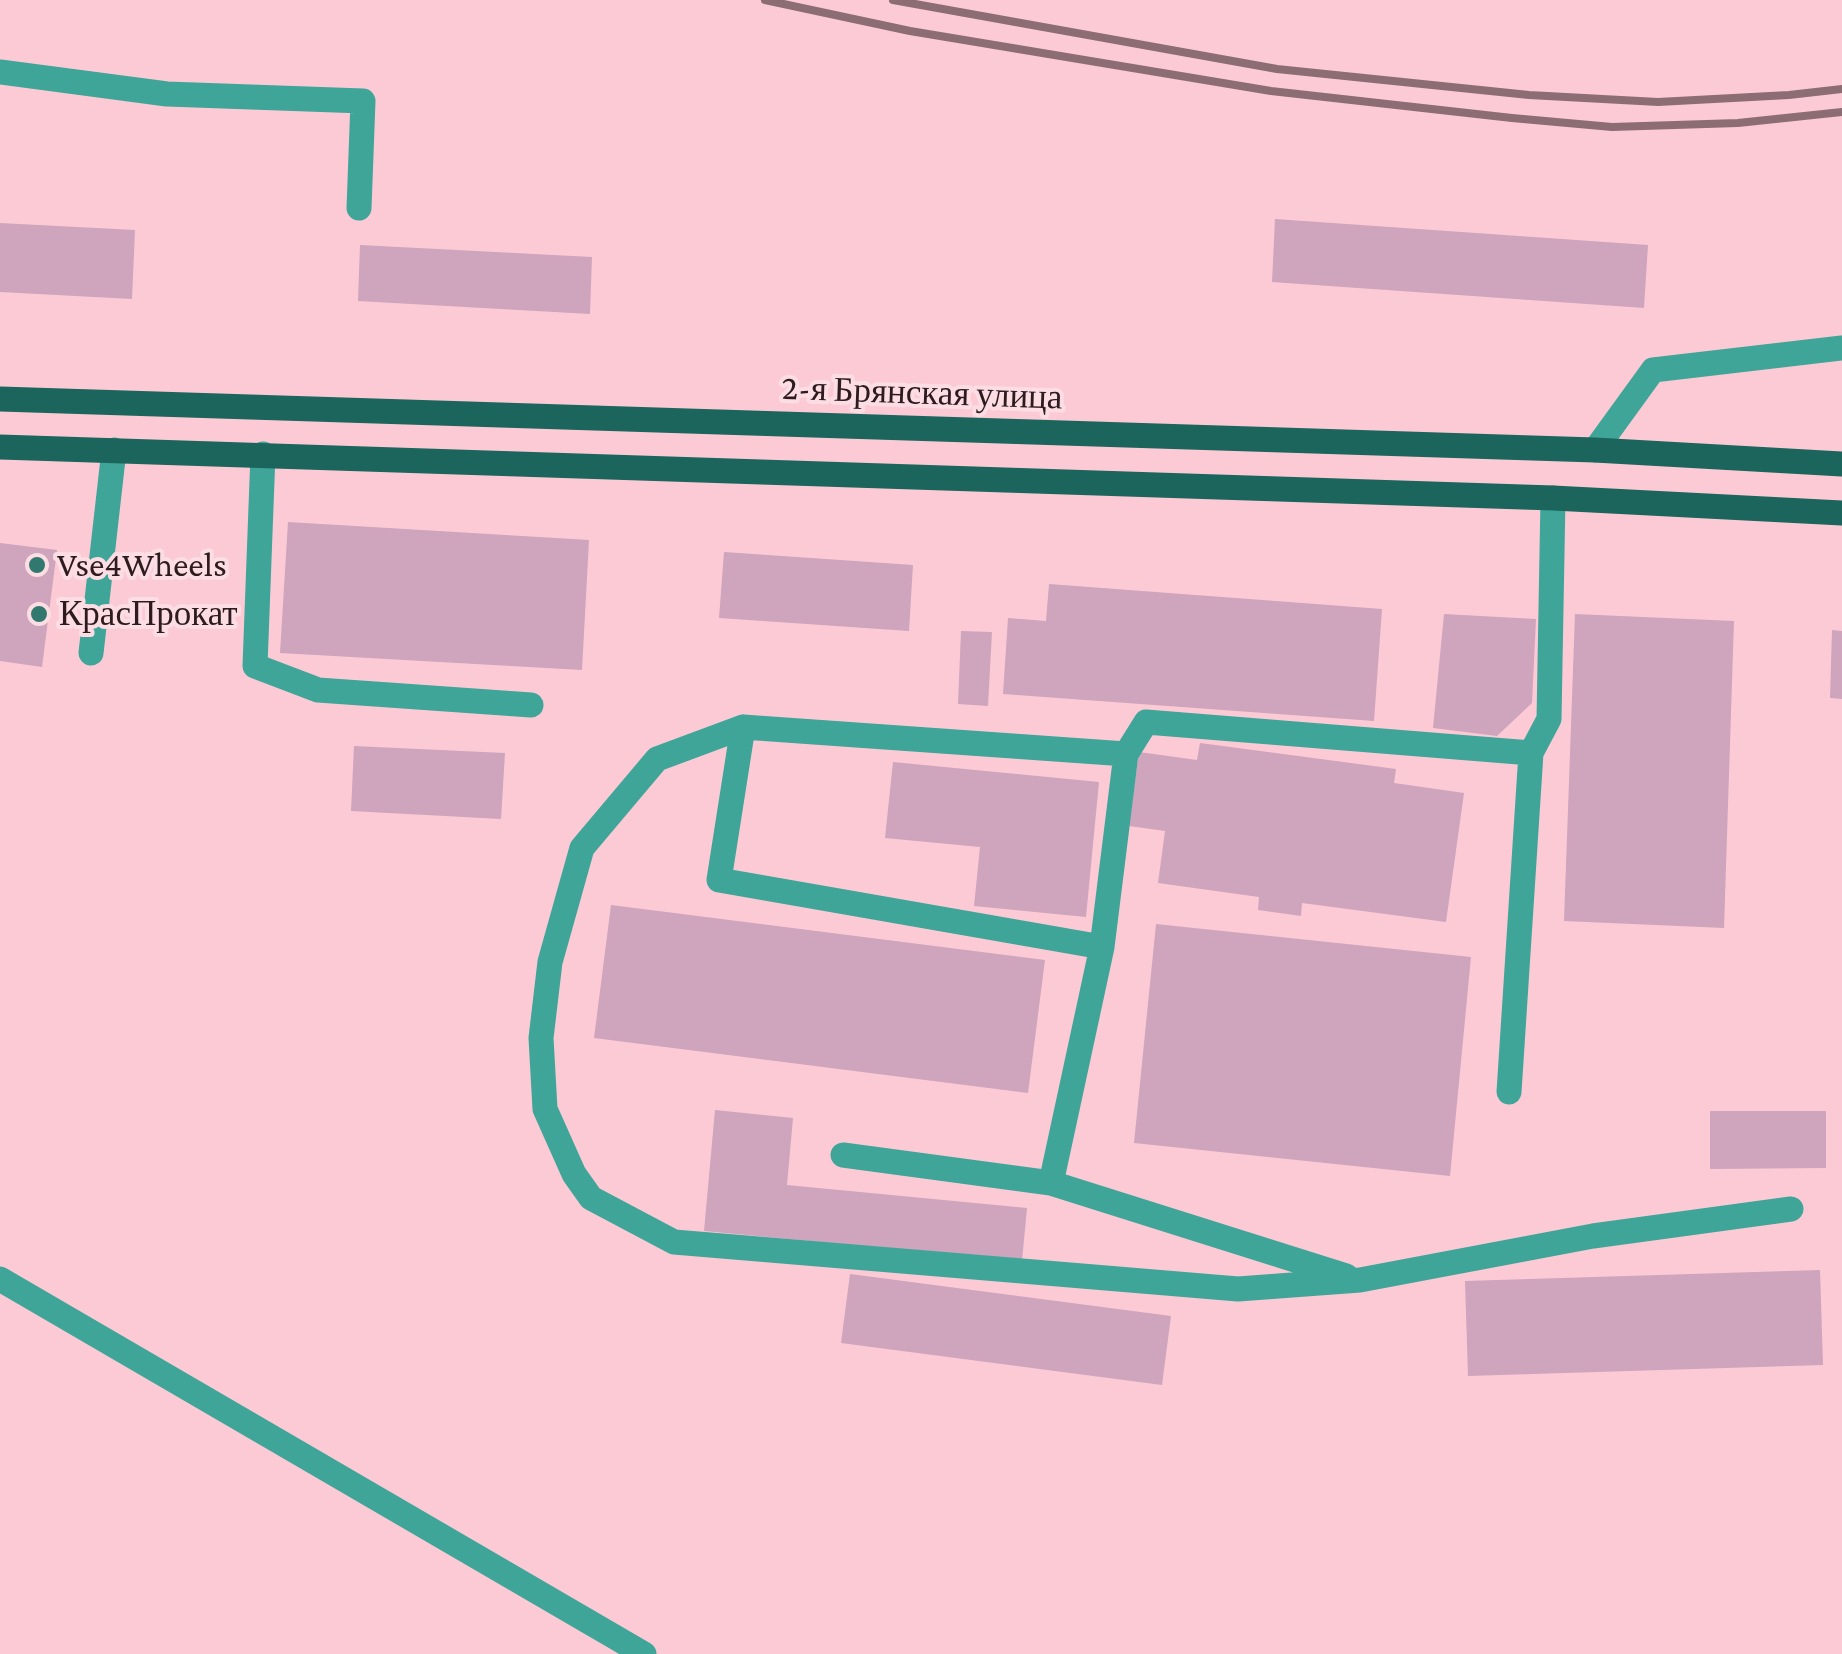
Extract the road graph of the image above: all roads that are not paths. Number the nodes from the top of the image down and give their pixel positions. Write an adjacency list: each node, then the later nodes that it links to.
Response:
1 (0, 72): 2 (street)
2 (359, 208)
3 (1842, 348): 7 (street)
4 (0, 399): 7 (main road, 2-я Брянская улица)
5 (0, 447): 6 (main road)
6 (114, 450): 8 (main road); 12 (street)
7 (1596, 450): 9 (main road, 2-я Брянская улица)
8 (264, 454): 10 (main road); 13 (street)
9 (1842, 464)
10 (1553, 498): 11 (main road); 15 (street)
11 (1842, 512)
12 (92, 652)
13 (531, 705)
14 (743, 726): 16 (street); 17 (street); 23 (street)
15 (1531, 753): 16 (street); 18 (street)
16 (1126, 754): 17 (street)
17 (1102, 948): 20 (street)
18 (1509, 1092)
19 (844, 1155): 20 (street)
20 (1051, 1183): 23 (street)
21 (1791, 1209): 23 (street)
22 (0, 1278): 24 (street)
23 (1360, 1280)
24 (644, 1654)

